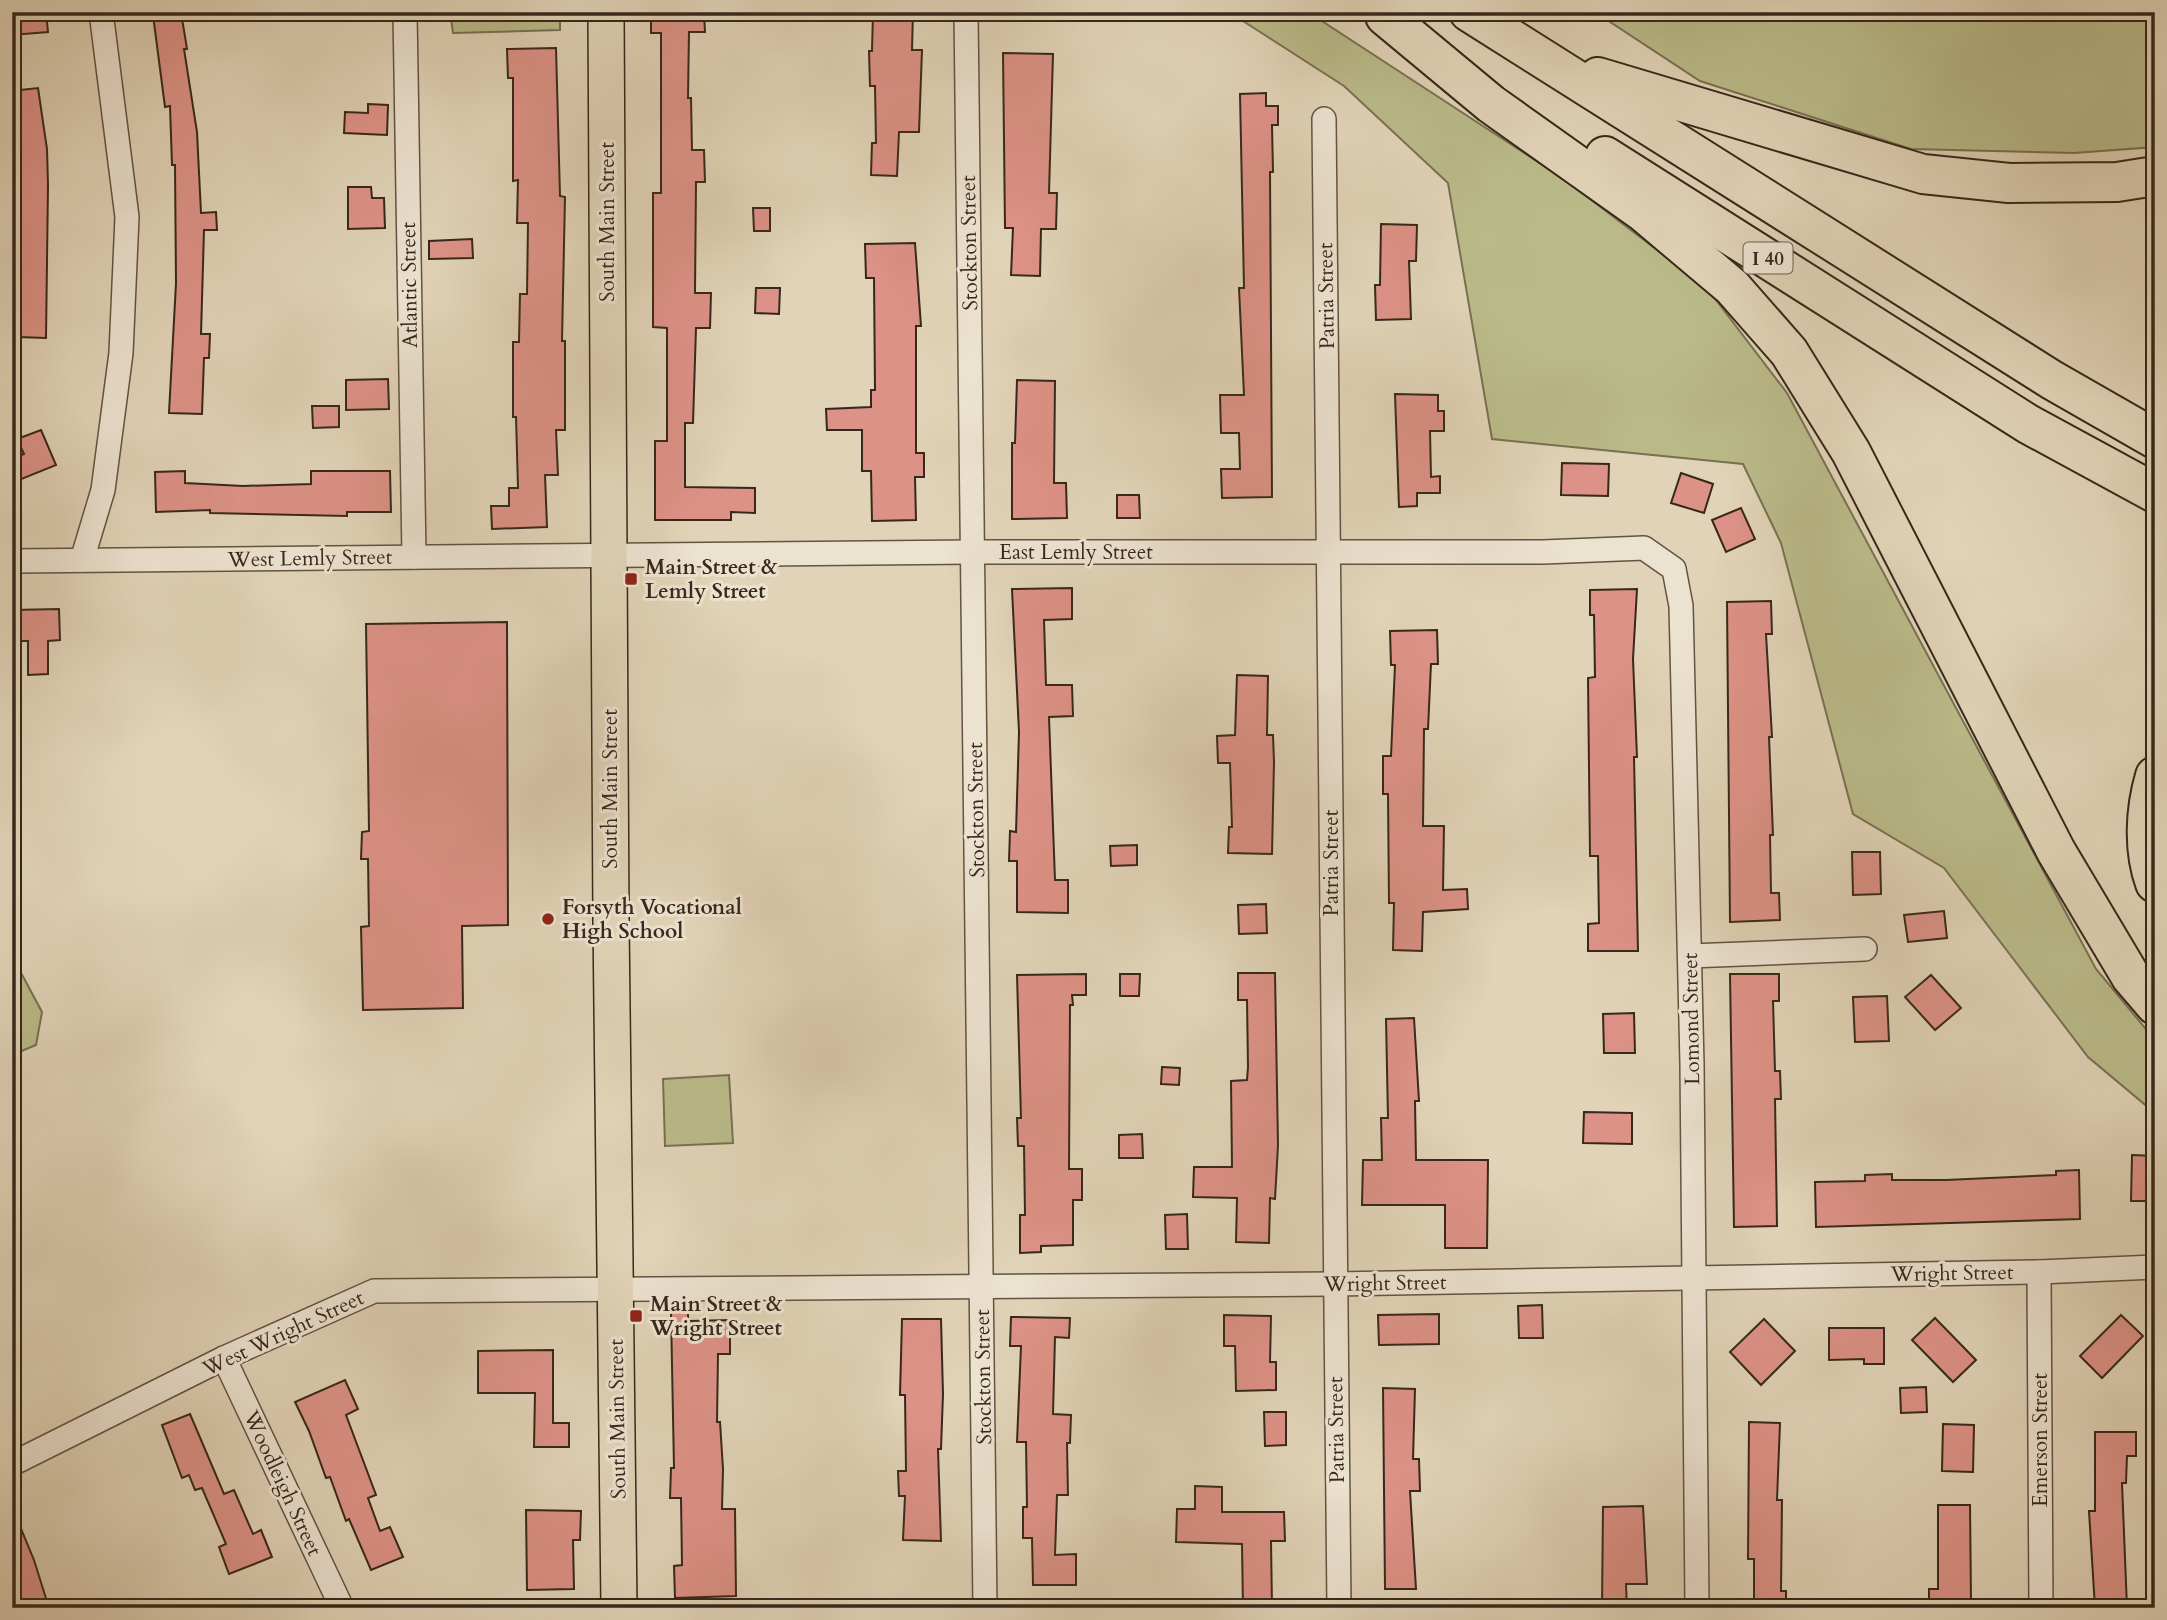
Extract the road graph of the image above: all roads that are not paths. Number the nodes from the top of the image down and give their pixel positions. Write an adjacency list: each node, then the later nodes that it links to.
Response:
1 (102, 12): 17 (street)
2 (405, 12): 16 (street, Atlantic Street)
3 (606, 12): 15 (main road, South Main Street)
4 (966, 12): 13 (street, Stockton Street)
5 (1469, 12): 7 (highway, I 40)
6 (1382, 14): 11 (highway, I 40); 23 (highway)
7 (1550, 62): 9 (highway); 10 (highway, I 40)
8 (1324, 118): 12 (street, Patria Street)
9 (2155, 176)
10 (2155, 439)
11 (2155, 493)
12 (1328, 551): 13 (street, East Lemly Street); 14 (street, East Lemly Street); 27 (street, Patria Street)
13 (973, 552): 15 (street, East Lemly Street); 28 (street, Stockton Street)
14 (1543, 552): 22 (street, Lomond Street)
15 (608, 556): 16 (street, West Lemly Street); 29 (main road, South Main Street)
16 (414, 557): 17 (street, West Lemly Street)
17 (82, 560): 18 (street, West Lemly Street)
18 (12, 561)
19 (2155, 776): 20 (highway)
20 (2155, 883)
21 (1865, 949): 22 (street)
22 (1690, 956): 26 (street, Lomond Street)
23 (2155, 1005)
24 (2155, 1266): 25 (street, Wright Street)
25 (2039, 1272): 26 (street, Wright Street); 37 (street, Emerson Street)
26 (1694, 1277): 27 (street, Wright Street); 36 (street, Lomond Street)
27 (1334, 1284): 28 (street, Wright Street); 35 (street, Patria Street)
28 (982, 1286): 29 (street, Wright Street); 34 (street, Stockton Street)
29 (616, 1289): 30 (street, West Wright Street); 33 (main road, South Main Street)
30 (224, 1359): 31 (street, West Wright Street); 32 (street, Woodleigh Street)
31 (12, 1464)
32 (342, 1608)
33 (619, 1608)
34 (985, 1608)
35 (1339, 1608)
36 (1697, 1608)
37 (2041, 1608)

